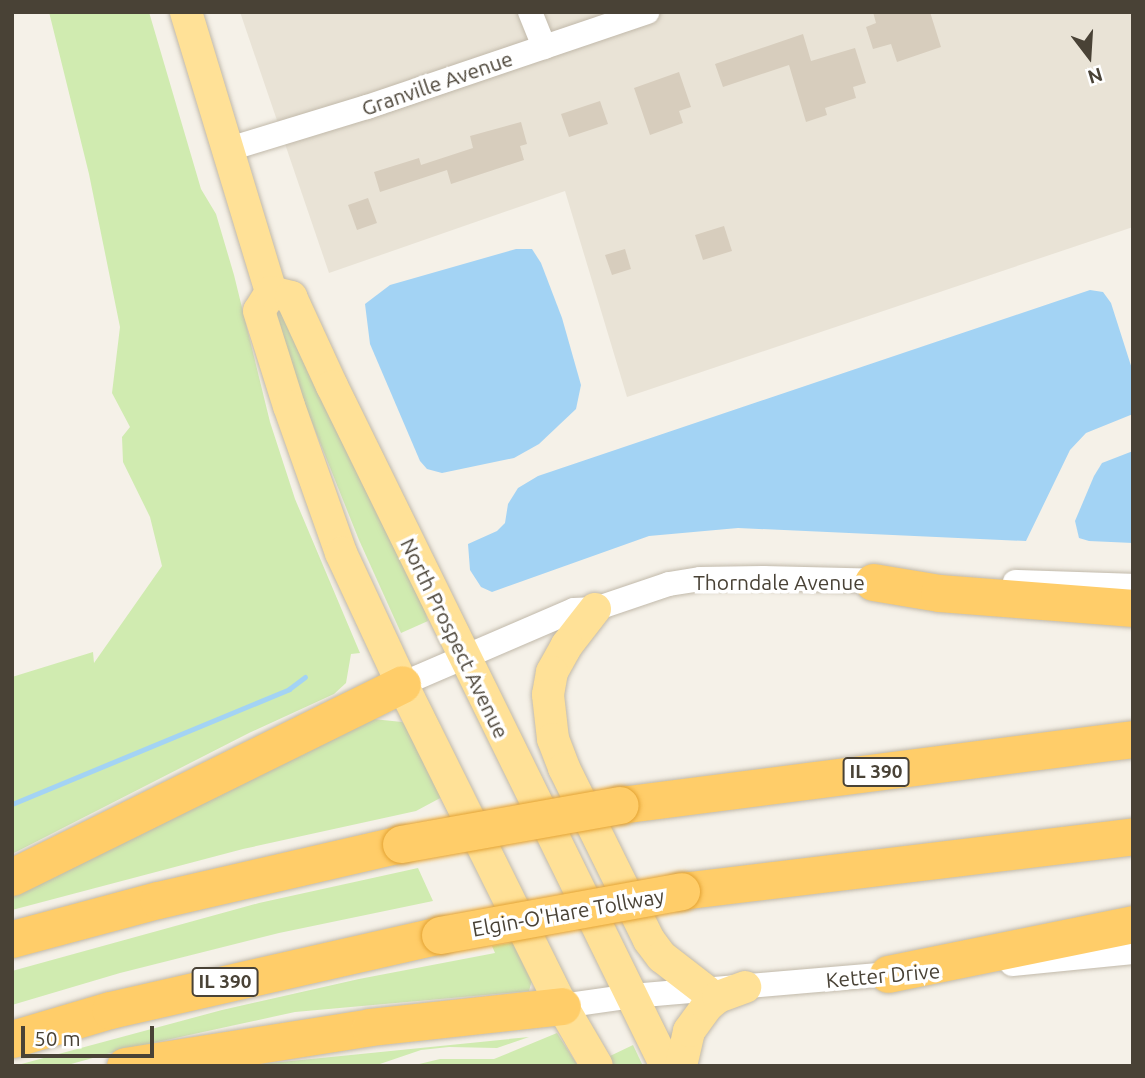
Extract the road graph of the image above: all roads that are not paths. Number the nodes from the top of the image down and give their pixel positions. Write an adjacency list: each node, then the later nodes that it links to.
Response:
1 (186, 12): 5 (main road)
2 (530, 12): 4 (street)
3 (647, 12): 4 (street, Granville Avenue)
4 (544, 47): 5 (street, Granville Avenue)
5 (226, 150): 6 (main road)
6 (271, 292): 11 (main road, North Prospect Avenue); 12 (main road)
7 (873, 582): 8 (street, Thorndale Avenue); 9 (highway); 10 (street, Thorndale Avenue)
8 (1133, 586)
9 (1133, 608)
10 (595, 609): 11 (street, Thorndale Avenue); 21 (main road)
11 (464, 655): 12 (street, Thorndale Avenue); 22 (main road, North Prospect Avenue)
12 (402, 684): 15 (highway); 23 (main road)
13 (1133, 739): 17 (highway, IL 390, bridge)
14 (1133, 836): 24 (highway, Elgin-O'Hare Tollway / IL 390, bridge)
15 (12, 877)
16 (1133, 924): 19 (highway)
17 (12, 939)
18 (1133, 952): 19 (street, Ketter Drive)
19 (888, 974): 20 (street, Ketter Drive)
20 (745, 987): 21 (street, Ketter Drive); 28 (main road)
21 (706, 991): 22 (street, Ketter Drive)
22 (632, 996): 23 (street, Ketter Drive); 27 (main road, North Prospect Avenue)
23 (562, 1006): 25 (highway); 26 (main road)
24 (12, 1039)
25 (125, 1066)
26 (597, 1066)
27 (666, 1066)
28 (681, 1066)

